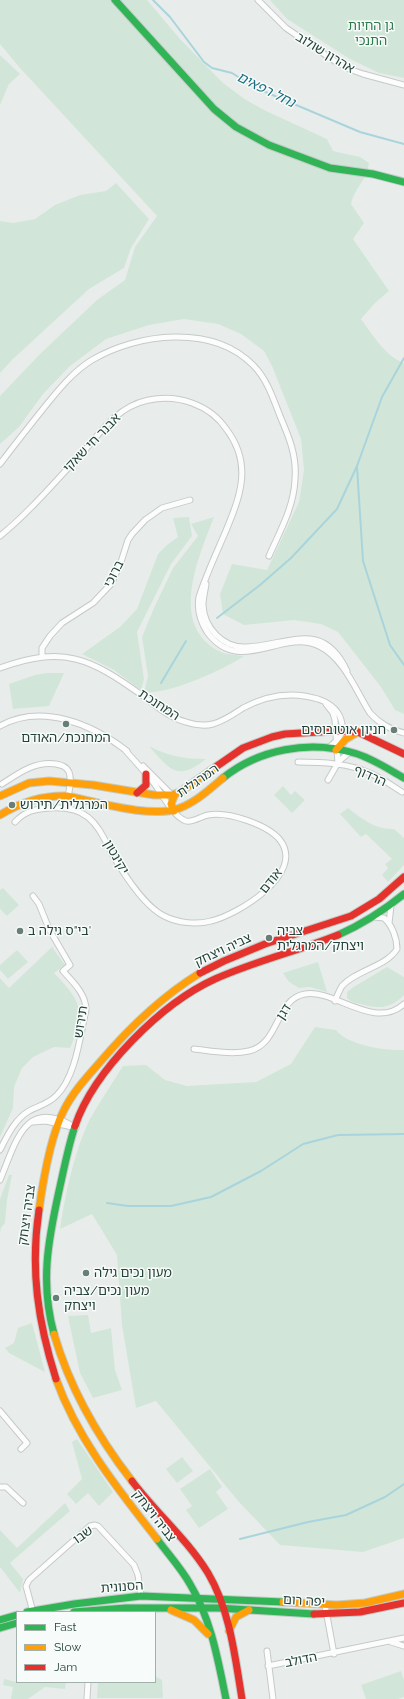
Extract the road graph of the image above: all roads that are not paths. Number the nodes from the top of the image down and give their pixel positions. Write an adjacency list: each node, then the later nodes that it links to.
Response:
1 (114, 0): 4 (street)
2 (258, 0): 3 (street, אהרון שולוב)
3 (404, 85)
4 (404, 182)
5 (0, 464): 8 (street)
6 (190, 500): 9 (street, ברוכי)
7 (0, 536): 14 (street, אבנר חי שאקי)
8 (269, 556)
9 (42, 657): 10 (street, המחנכת); 12 (street, המחנכת)
10 (0, 668)
11 (0, 726): 17 (street)
12 (339, 731): 13 (street, המרגלית); 15 (street); 30 (street, המרגלית)
13 (358, 732): 18 (street); 20 (street, המרגלית)
14 (404, 733)
15 (336, 742): 16 (street); 18 (street)
16 (327, 749): 18 (street, המרגלית); 35 (street, המרגלית)
17 (125, 750): 23 (street); 30 (street)
18 (336, 750): 19 (street, המרגלית); 22 (street, הרדוף)
19 (350, 752): 22 (street, הרדוף); 24 (street, המרגלית)
20 (404, 754)
21 (298, 762): 22 (street, הרדוף)
22 (338, 764): 25 (street, הרדוף); 28 (street, הרדוף)
23 (146, 774): 29 (street); 33 (street)
24 (404, 778)
25 (328, 780)
26 (69, 783): 27 (street); 29 (street, המרגלית); 31 (street, המרגלית); 32 (street)
27 (2, 784)
28 (402, 792)
29 (137, 793): 33 (street, המרגלית)
30 (173, 794): 33 (street, המרגלית); 36 (street)
31 (0, 796)
32 (67, 796): 34 (street); 36 (street, המרגלית); 37 (street, המרגלית)
33 (162, 796): 36 (street)
34 (66, 808): 39 (street); 45 (street, יקינטון)
35 (183, 808): 36 (street, המרגלית); 38 (street)
36 (174, 811): 38 (street)
37 (0, 815)
38 (186, 821): 45 (street, אודם)
39 (15, 822)
40 (404, 877): 50 (street, צביה ויצחק)
41 (404, 894): 43 (street, צביה ויצחק)
42 (33, 896): 52 (street, תירוש)
43 (391, 906): 44 (street, צביה ויצחק); 46 (street)
44 (375, 917): 46 (street); 51 (street, צביה ויצחק)
45 (185, 922)
46 (389, 923): 47 (street)
47 (335, 1001): 48 (street, דגן); 49 (street, דגן)
48 (404, 1004)
49 (194, 1049)
50 (59, 1122): 51 (street); 53 (street); 62 (street, צביה ויצחק)
51 (76, 1128): 63 (street, צביה ויצחק)
52 (6, 1139): 53 (street); 54 (street, תירוש)
53 (16, 1143): 55 (street)
54 (0, 1150)
55 (0, 1180)
56 (0, 1411): 57 (street)
57 (20, 1449)
58 (0, 1488): 59 (street)
59 (23, 1503)
60 (404, 1594): 66 (street, יפה רום)
61 (141, 1596): 62 (street, הסנונית); 65 (street, הסנונית); 71 (street, שבו)
62 (197, 1597): 63 (street, הסנונית); 68 (street, צביה ויצחק)
63 (220, 1598): 66 (street, יפה רום); 69 (street, צביה ויצחק)
64 (404, 1603): 76 (street, יפה רום)
65 (74, 1604): 72 (street, הסנונית); 73 (street)
66 (325, 1605): 76 (street, הדולב)
67 (165, 1608): 68 (street, הסנונית); 74 (street, הסנונית); 81 (street)
68 (201, 1608): 69 (street, יפה רום); 81 (street, צביה ויצחק)
69 (223, 1608): 70 (street, יפה רום); 80 (street, צביה ויצחק)
70 (251, 1610): 76 (street, יפה רום); 80 (street)
71 (31, 1611)
72 (36, 1611)
73 (75, 1611)
74 (85, 1611)
75 (16, 1615): 77 (street)
76 (326, 1615): 86 (street, הדולב)
77 (0, 1620)
78 (16, 1623): 79 (street)
79 (0, 1628)
80 (229, 1631): 91 (street, צביה ויצחק)
81 (210, 1636): 90 (street, צביה ויצחק)
82 (404, 1638): 83 (street, הדולב)
83 (390, 1641): 84 (street); 86 (street, הדולב)
84 (404, 1646)
85 (266, 1651): 87 (street)
86 (334, 1654): 87 (street, הדולב)
87 (268, 1666): 92 (street)
88 (88, 1683): 89 (street)
89 (87, 1699)
90 (226, 1699)
91 (242, 1699)
92 (273, 1699)

